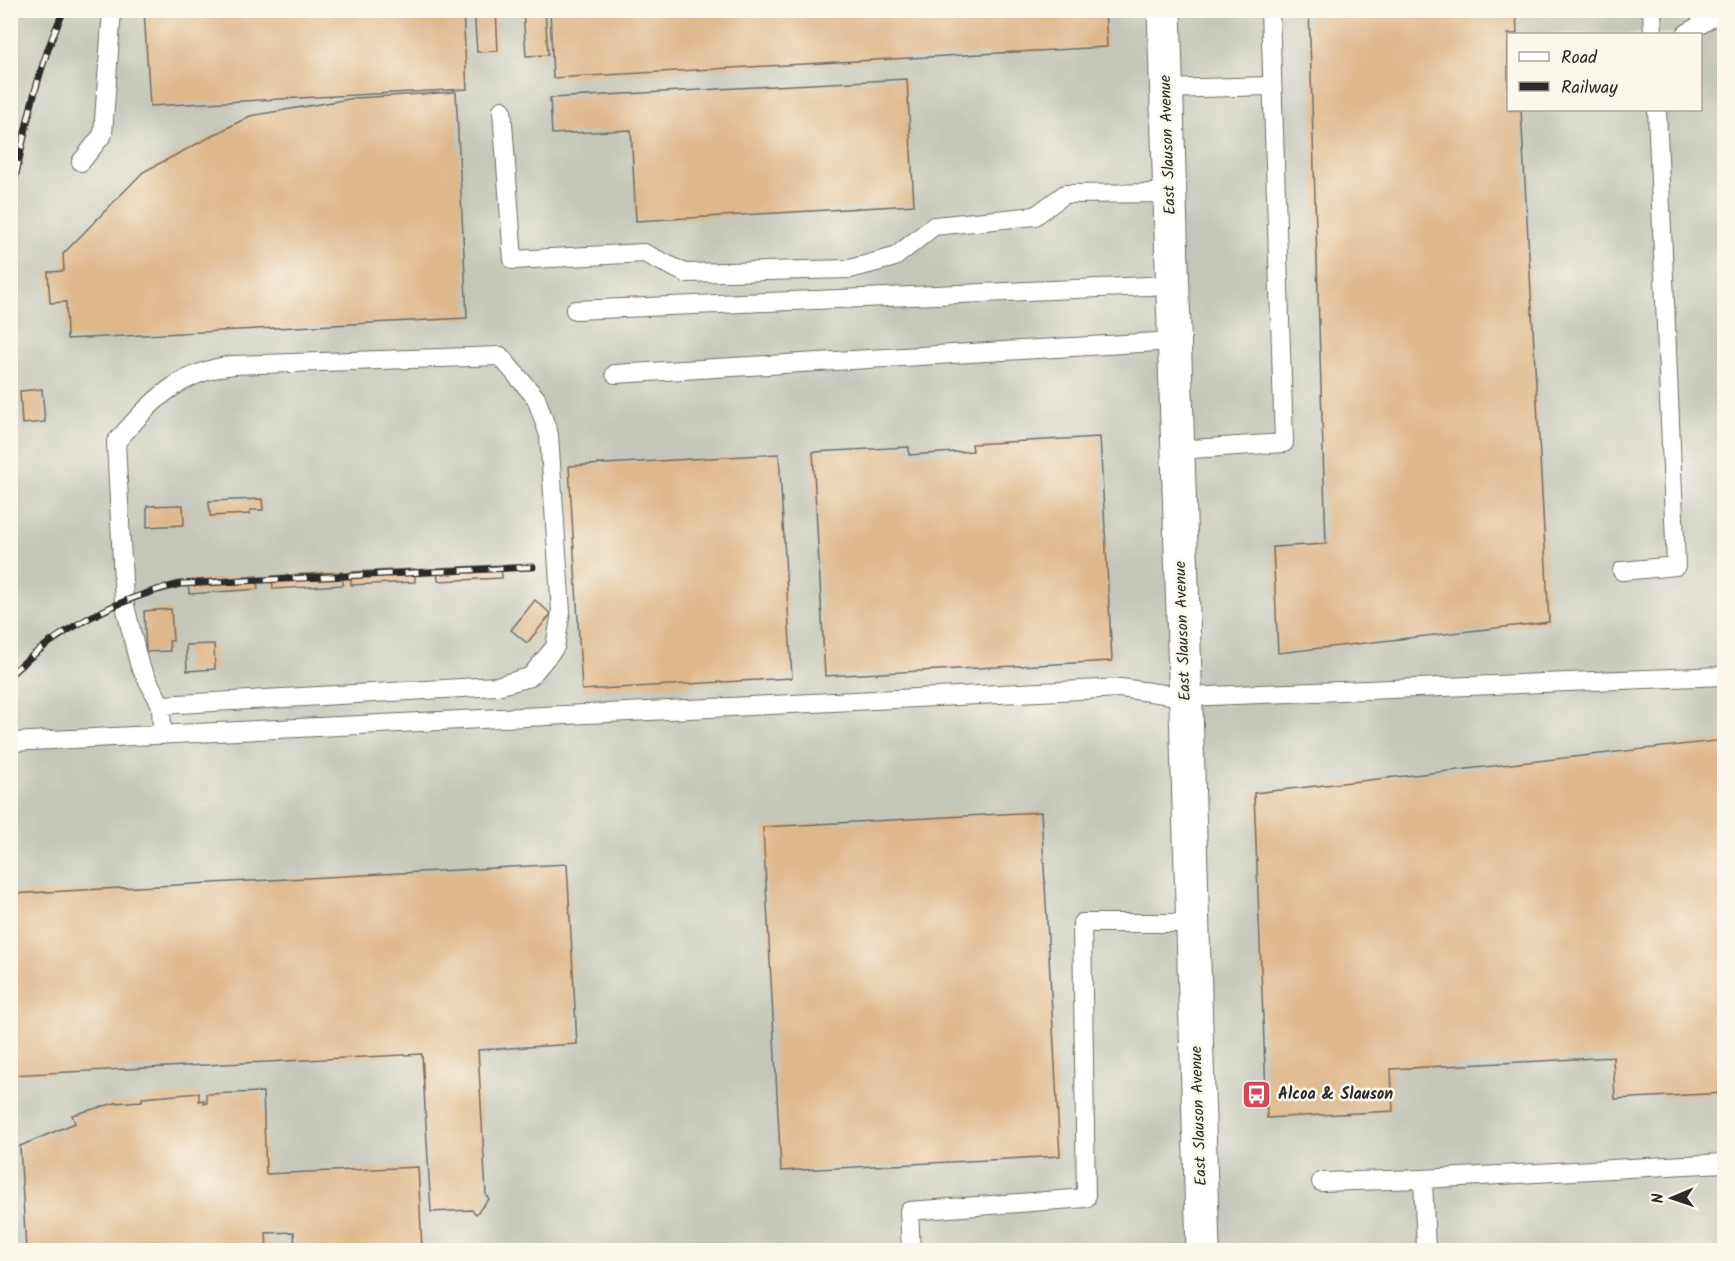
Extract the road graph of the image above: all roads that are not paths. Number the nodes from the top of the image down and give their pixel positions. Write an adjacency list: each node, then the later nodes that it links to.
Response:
1 (112, 10): 12 (lane)
2 (1164, 10): 9 (main road, East Slauson Avenue)
3 (1270, 10): 8 (lane)
4 (1652, 10): 6 (lane)
5 (1723, 10): 7 (lane)
6 (1653, 33)
7 (1688, 33)
8 (1270, 86): 9 (lane); 18 (lane)
9 (1166, 89): 13 (main road, East Slauson Avenue)
10 (502, 110): 13 (lane)
11 (1657, 111): 19 (lane)
12 (81, 162)
13 (1169, 194): 14 (main road, East Slauson Avenue)
14 (1172, 285): 15 (lane); 16 (main road, East Slauson Avenue)
15 (575, 310)
16 (1174, 340): 17 (lane); 18 (main road, East Slauson Avenue)
17 (615, 374)
18 (1177, 450): 21 (main road, East Slauson Avenue)
19 (1622, 571)
20 (1725, 676): 21 (lane)
21 (1185, 697): 23 (lane); 25 (main road, East Slauson Avenue)
22 (161, 705): 22 (lane); 23 (lane)
23 (162, 735): 24 (lane)
24 (10, 742)
25 (1193, 923): 29 (lane); 30 (main road, East Slauson Avenue)
26 (1725, 1163): 27 (lane)
27 (1423, 1179): 28 (lane); 31 (lane)
28 (1321, 1182)
29 (911, 1251)
30 (1203, 1251)
31 (1426, 1251)

